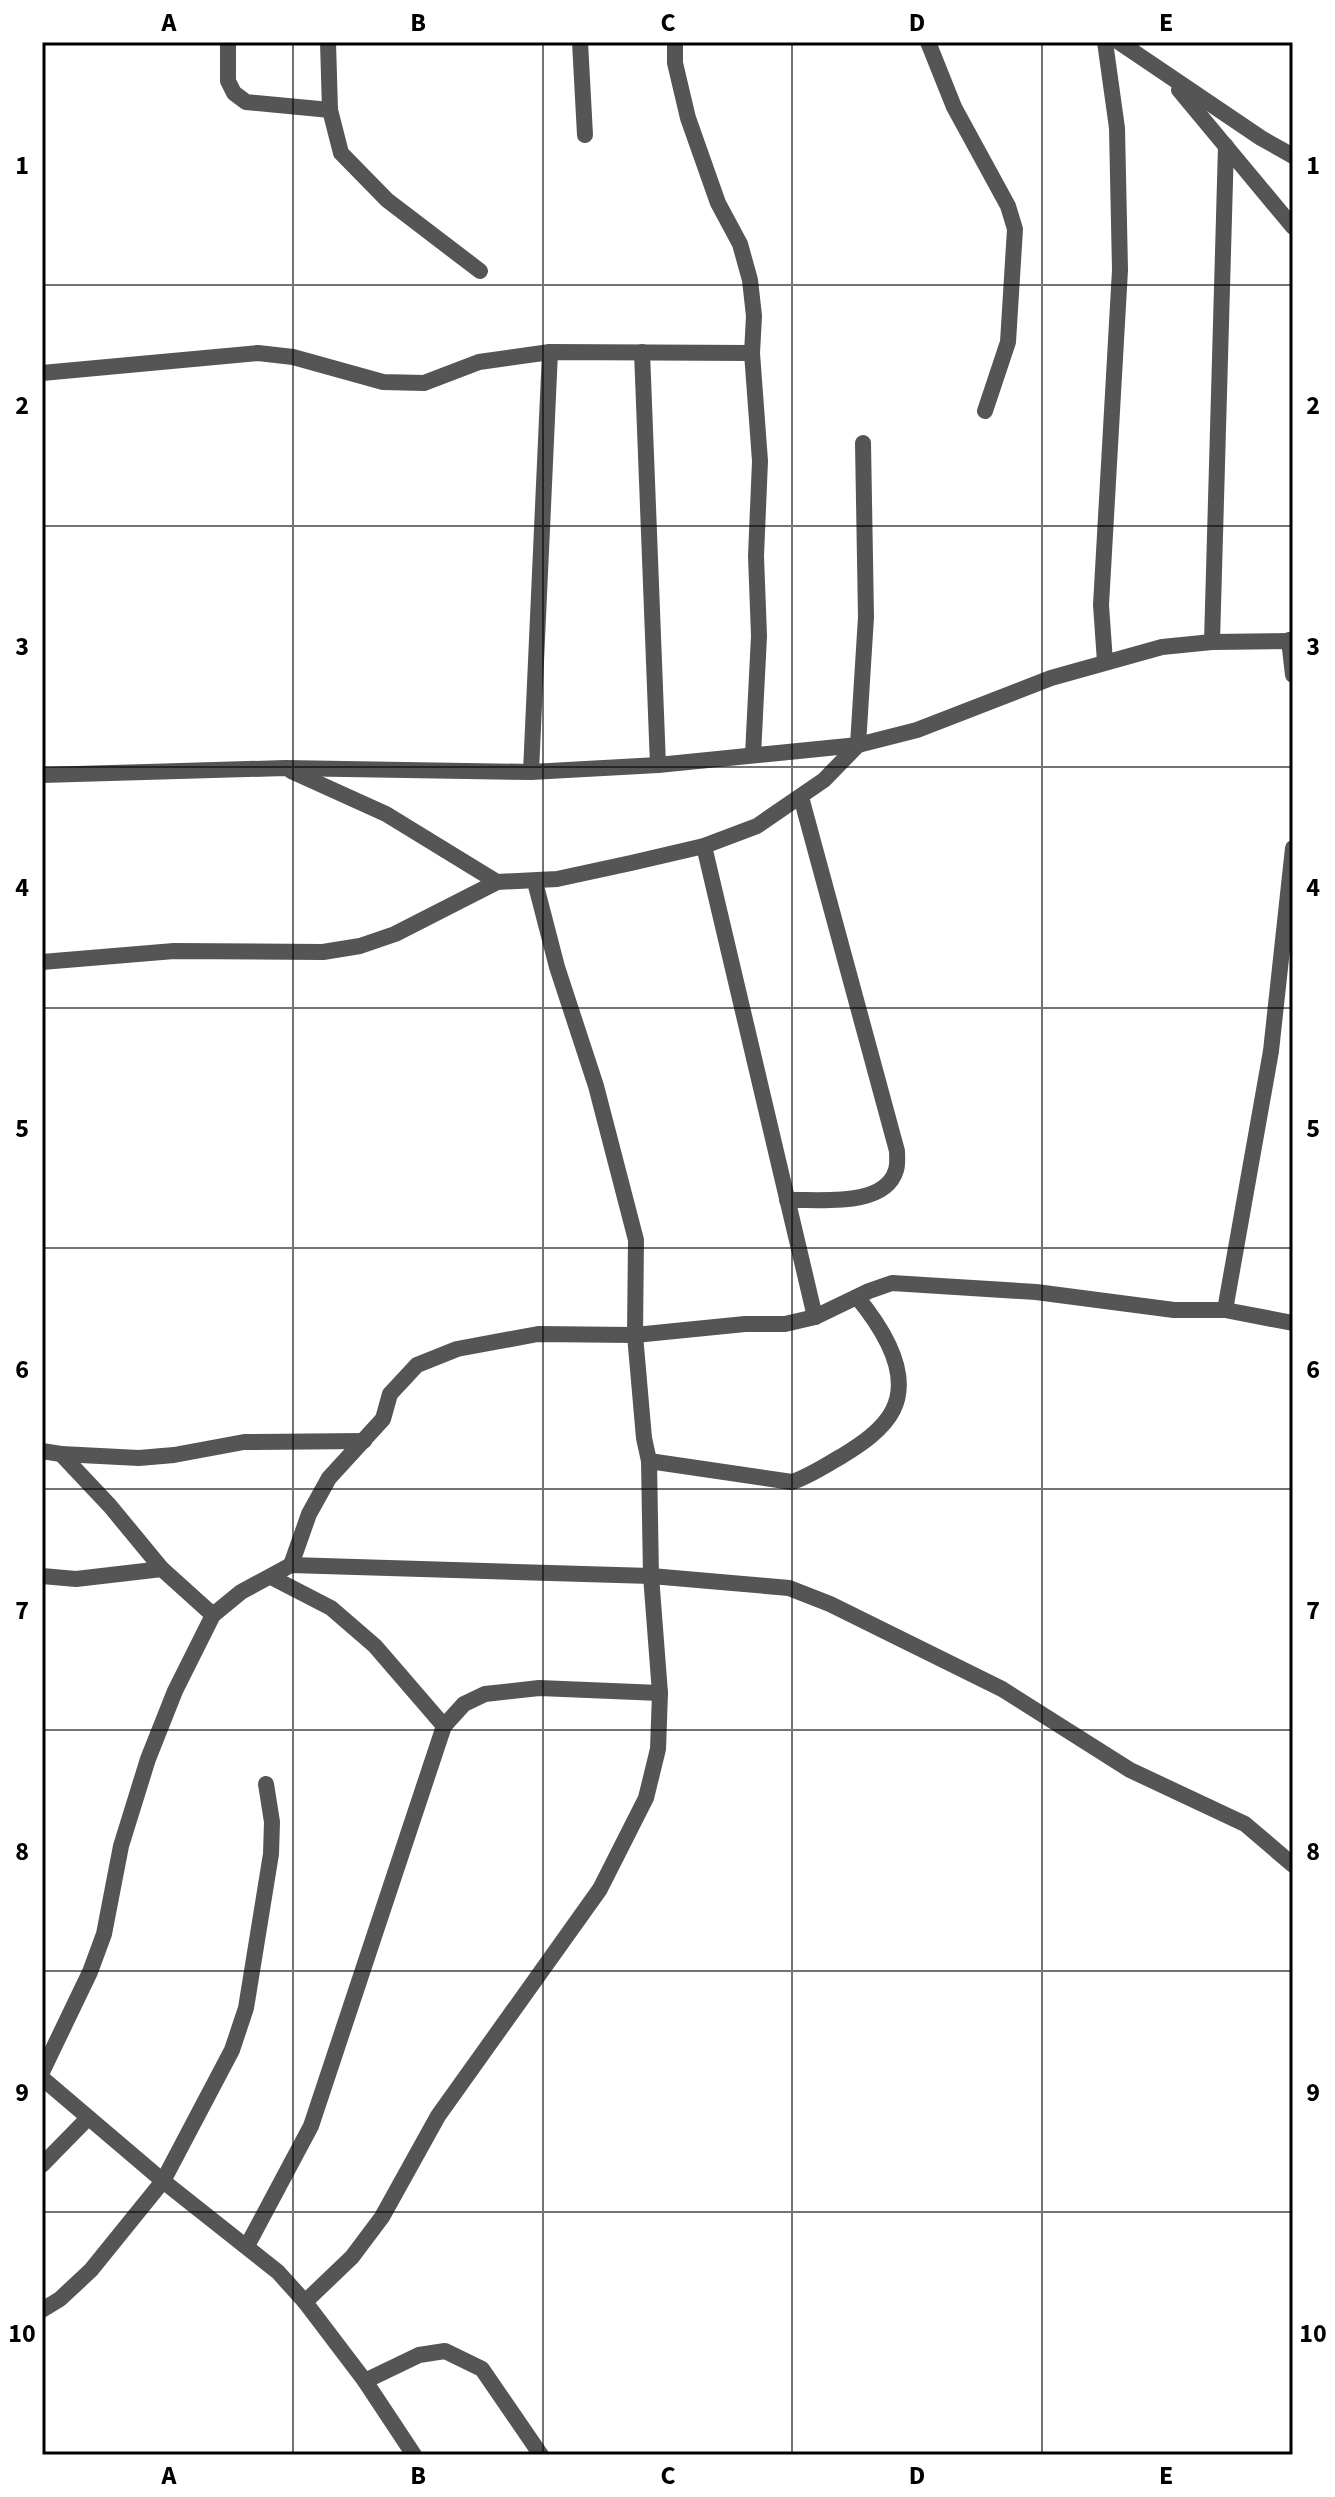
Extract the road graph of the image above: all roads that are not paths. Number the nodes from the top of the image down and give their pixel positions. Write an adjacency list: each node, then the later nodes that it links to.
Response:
1 (228, 42): 9 (street)
2 (328, 42): 9 (street)
3 (580, 42): 10 (street)
4 (675, 42): 17 (street)
5 (928, 42): 19 (street)
6 (1105, 42): 23 (street)
7 (1119, 42): 8 (street)
8 (1162, 69): 11 (street); 12 (street)
9 (330, 110): 14 (street)
10 (585, 135)
11 (1226, 146): 13 (street); 22 (street)
12 (1293, 156)
13 (1293, 227)
14 (480, 271)
15 (550, 352): 16 (street); 18 (street); 29 (street)
16 (642, 352): 17 (street); 27 (street)
17 (752, 353): 26 (street)
18 (42, 373)
19 (985, 411)
20 (863, 443): 25 (street)
21 (1291, 641): 22 (street); 24 (street)
22 (1212, 642): 23 (street)
23 (1105, 662): 25 (street)
24 (1293, 675)
25 (858, 745): 26 (street); 31 (street)
26 (753, 755): 27 (street)
27 (658, 765): 29 (street)
28 (285, 768): 29 (street); 30 (street); 34 (street)
29 (531, 772)
30 (42, 775)
31 (801, 797): 32 (street); 37 (street)
32 (704, 846): 35 (street); 37 (street)
33 (1293, 848): 39 (street)
34 (497, 882): 35 (street); 36 (street)
35 (535, 882): 42 (street)
36 (42, 962)
37 (787, 1200): 40 (street)
38 (857, 1297): 39 (street); 40 (street); 46 (street)
39 (1225, 1310): 41 (street)
40 (815, 1317): 42 (street)
41 (1293, 1323)
42 (635, 1335): 43 (street); 46 (street)
43 (364, 1441): 45 (street); 47 (street)
44 (42, 1451): 45 (street)
45 (61, 1454): 48 (street)
46 (649, 1461): 49 (street)
47 (291, 1565): 49 (street); 50 (street)
48 (162, 1569): 51 (street); 52 (street)
49 (651, 1576): 53 (street); 56 (street)
50 (271, 1577): 52 (street); 54 (street)
51 (44, 1580)
52 (213, 1615): 57 (street)
53 (660, 1693): 54 (street); 62 (street)
54 (444, 1726): 61 (street)
55 (266, 1784): 60 (street)
56 (1293, 1865)
57 (42, 2075): 58 (street)
58 (88, 2118): 59 (street); 60 (street)
59 (42, 2165)
60 (163, 2181): 61 (street); 63 (street)
61 (247, 2246): 62 (street)
62 (305, 2302): 64 (street)
63 (42, 2310)
64 (365, 2381): 65 (street); 66 (street)
65 (414, 2455)
66 (541, 2455)

